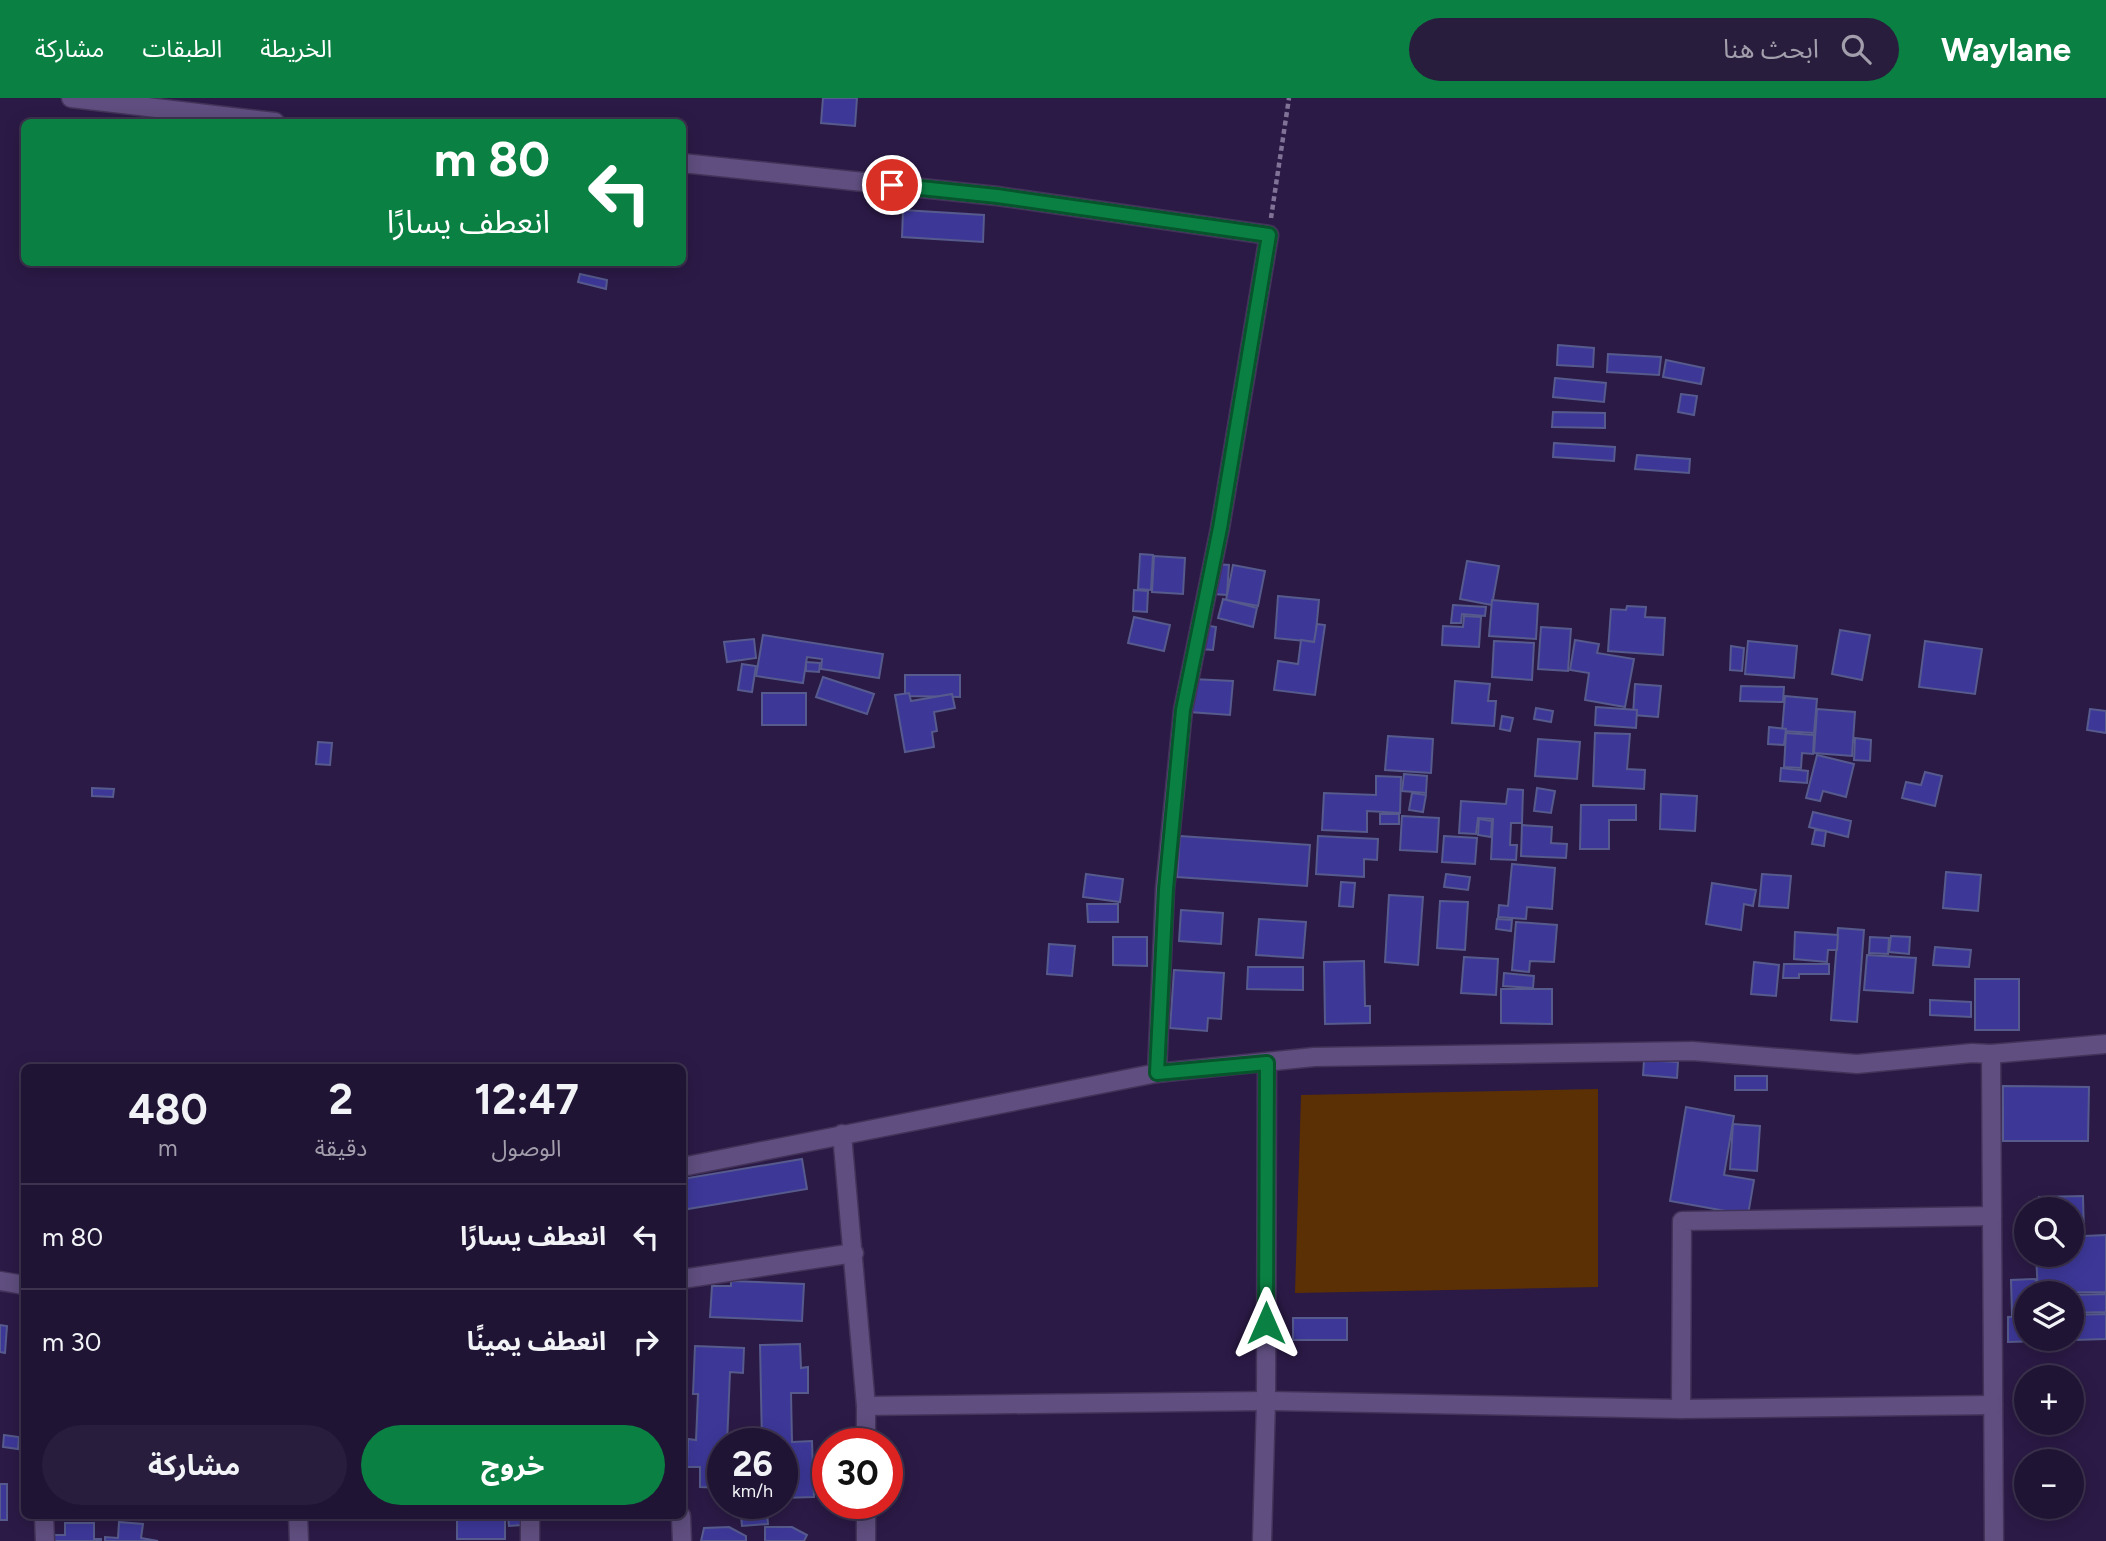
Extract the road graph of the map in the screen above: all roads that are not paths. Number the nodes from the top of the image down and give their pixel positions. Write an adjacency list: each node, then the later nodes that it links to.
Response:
1 (71, 98): 2 (street)
2 (250, 119)
3 (686, 163): 7 (street)
4 (2106, 1044): 5 (street)
5 (1991, 1054): 6 (street); 10 (street)
6 (1267, 1063): 7 (street); 15 (street)
7 (1157, 1073): 8 (street)
8 (842, 1134): 9 (street); 11 (street)
9 (686, 1166)
10 (1992, 1216): 16 (street); 18 (street)
11 (854, 1253): 12 (street); 17 (street)
12 (686, 1278)
13 (0, 1281): 14 (street)
14 (21, 1284)
15 (1266, 1401): 17 (street); 18 (street); 30 (street)
16 (1993, 1405): 18 (street); 31 (street)
17 (866, 1406): 19 (street)
18 (1681, 1409)
19 (866, 1428)
20 (44, 1519): 25 (street)
21 (298, 1519): 26 (street)
22 (530, 1519): 27 (street)
23 (681, 1519): 28 (street)
24 (866, 1519): 29 (street)
25 (45, 1541)
26 (299, 1541)
27 (530, 1541)
28 (682, 1541)
29 (866, 1541)
30 (1262, 1541)
31 (1994, 1541)

